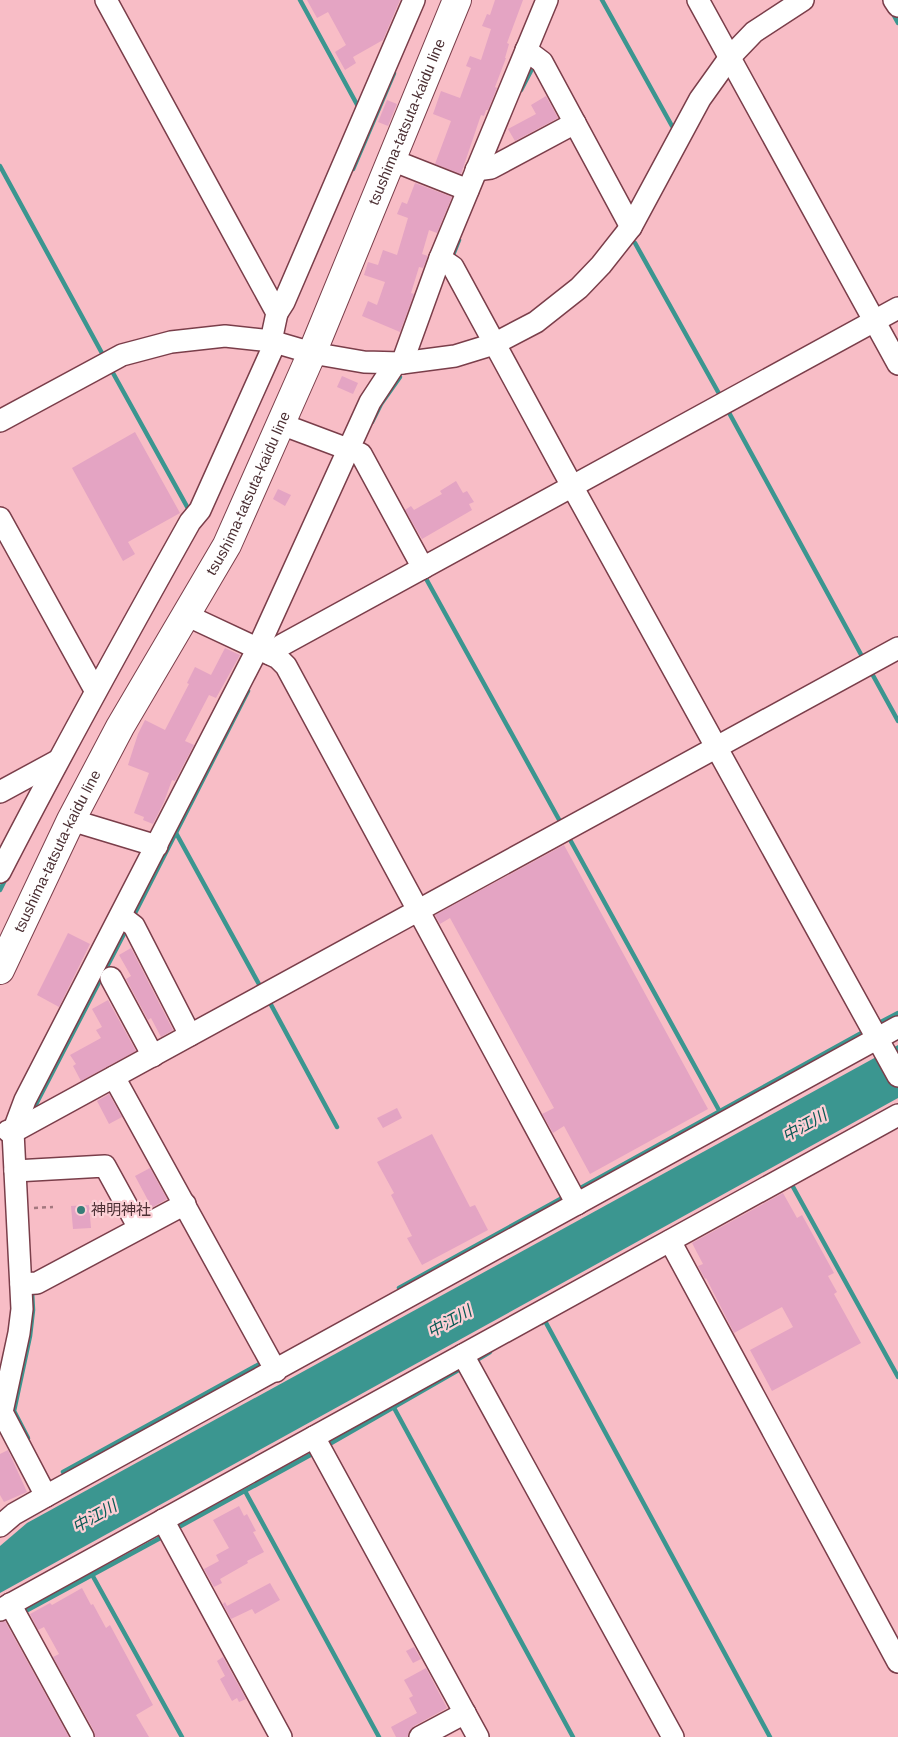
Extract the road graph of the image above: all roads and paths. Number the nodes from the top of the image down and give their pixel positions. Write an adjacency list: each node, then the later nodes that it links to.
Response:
1 (106, 0): 17 (street)
2 (414, 0): 17 (street)
3 (458, 0): 12 (main road, tsushima-tatsuta-kaidu line)
4 (547, 0): 9 (street)
5 (698, 0): 10 (street)
6 (803, 0): 10 (street)
7 (894, 0): 8 (street)
8 (898, 6)
9 (526, 50): 11 (street); 13 (street)
10 (730, 57): 14 (street); 18 (street)
11 (575, 123): 13 (street); 14 (street)
12 (392, 160): 13 (street); 21 (main road, tsushima-tatsuta-kaidu line)
13 (472, 180): 15 (street)
14 (630, 227): 20 (street)
15 (440, 258): 20 (street); 22 (street)
16 (898, 308): 18 (street)
17 (277, 313): 19 (street)
18 (874, 321): 23 (street); 27 (street)
19 (273, 342): 21 (street); 24 (street); 33 (street)
20 (494, 344): 22 (street); 27 (street)
21 (312, 353): 22 (street); 25 (main road, tsushima-tatsuta-kaidu line)
22 (398, 363): 26 (street)
23 (898, 364)
24 (0, 421)
25 (281, 424): 26 (street); 30 (main road, tsushima-tatsuta-kaidu line)
26 (348, 449): 29 (street); 32 (street)
27 (572, 486): 29 (street); 34 (street)
28 (0, 518): 33 (street)
29 (423, 568): 32 (street)
30 (186, 615): 32 (street); 37 (main road, tsushima-tatsuta-kaidu line)
31 (898, 648): 34 (street)
32 (264, 651): 38 (street); 40 (street)
33 (95, 690): 35 (street)
34 (717, 748): 40 (street); 46 (street)
35 (57, 761): 36 (street); 39 (street)
36 (0, 792)
37 (71, 820): 38 (street); 42 (main road, tsushima-tatsuta-kaidu line)
38 (158, 846): 41 (street)
39 (0, 872)
40 (418, 911): 45 (street); 54 (street)
41 (121, 916): 45 (street); 51 (street)
42 (0, 970)
43 (111, 978): 47 (street)
44 (898, 1027): 46 (street)
45 (190, 1035): 47 (street)
46 (879, 1043): 48 (street); 54 (street)
47 (153, 1056): 49 (street)
48 (898, 1076)
49 (114, 1077): 51 (street); 53 (street)
50 (898, 1115): 56 (street)
51 (7, 1131): 52 (street)
52 (15, 1171): 55 (street); 57 (street)
53 (185, 1204): 55 (street); 59 (street)
54 (577, 1204): 59 (street)
55 (139, 1228): 57 (street)
56 (670, 1241): 58 (street); 65 (street)
57 (21, 1284): 61 (street)
58 (463, 1355): 60 (street); 71 (street)
59 (276, 1370): 61 (street)
60 (314, 1437): 62 (street); 66 (street)
61 (46, 1496): 63 (street)
62 (163, 1520): 64 (street); 68 (street)
63 (0, 1526)
64 (5, 1607): 67 (street)
65 (898, 1662)
66 (465, 1713): 69 (street); 70 (street)
67 (83, 1737)
68 (281, 1737)
69 (420, 1737)
70 (478, 1737)
71 (673, 1737)

